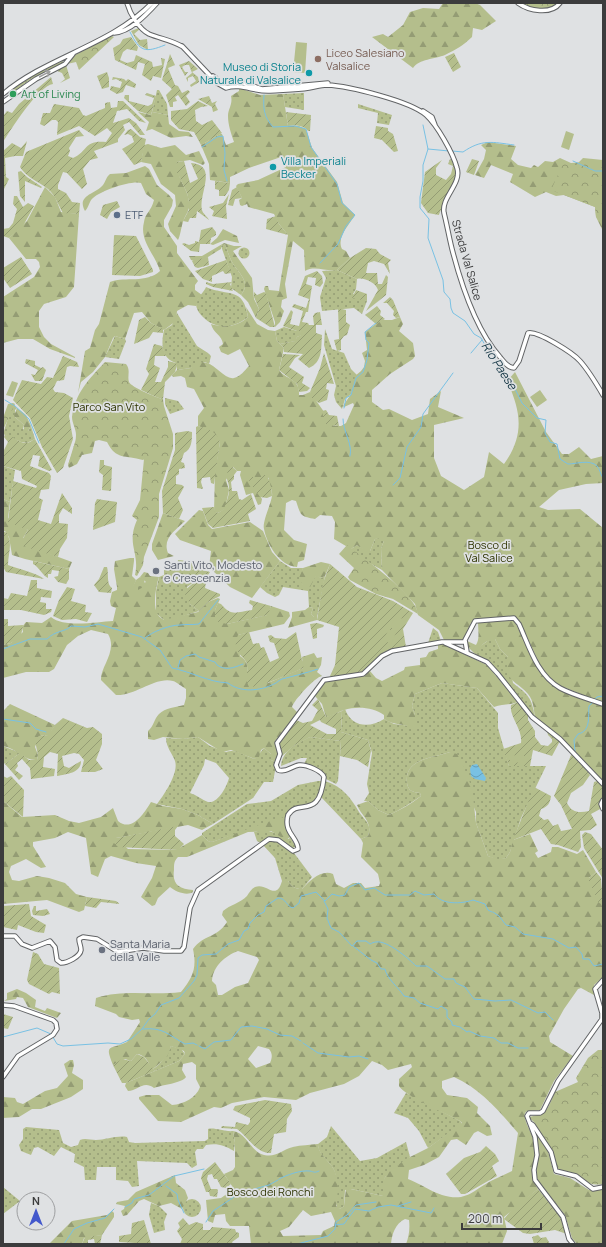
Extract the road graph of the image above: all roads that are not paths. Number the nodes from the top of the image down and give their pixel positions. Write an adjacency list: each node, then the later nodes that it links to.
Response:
1 (127, 3): 6 (street)
2 (152, 3): 6 (street)
3 (157, 3): 6 (street)
4 (518, 3): 5 (street)
5 (560, 3)
6 (136, 20): 7 (street); 8 (street)
7 (73, 54): 9 (street); 10 (street, one-way to 7)
8 (229, 85): 11 (street, Strada Val Salice); 11 (street, Strada Val Salice)
9 (3, 94)
10 (3, 102)
11 (437, 130): 12 (street, Strada Val Salice)
12 (603, 395)
13 (442, 642): 14 (street); 15 (street); 20 (street)
14 (465, 642): 15 (street); 16 (street)
15 (467, 652): 17 (street)
16 (603, 704)
17 (603, 784)
18 (603, 800): 19 (street)
19 (603, 808)
20 (3, 936)
21 (603, 980): 24 (street)
22 (3, 1005): 23 (street)
23 (3, 1077)
24 (530, 1123): 25 (street); 26 (street)
25 (603, 1187)
26 (573, 1244)

